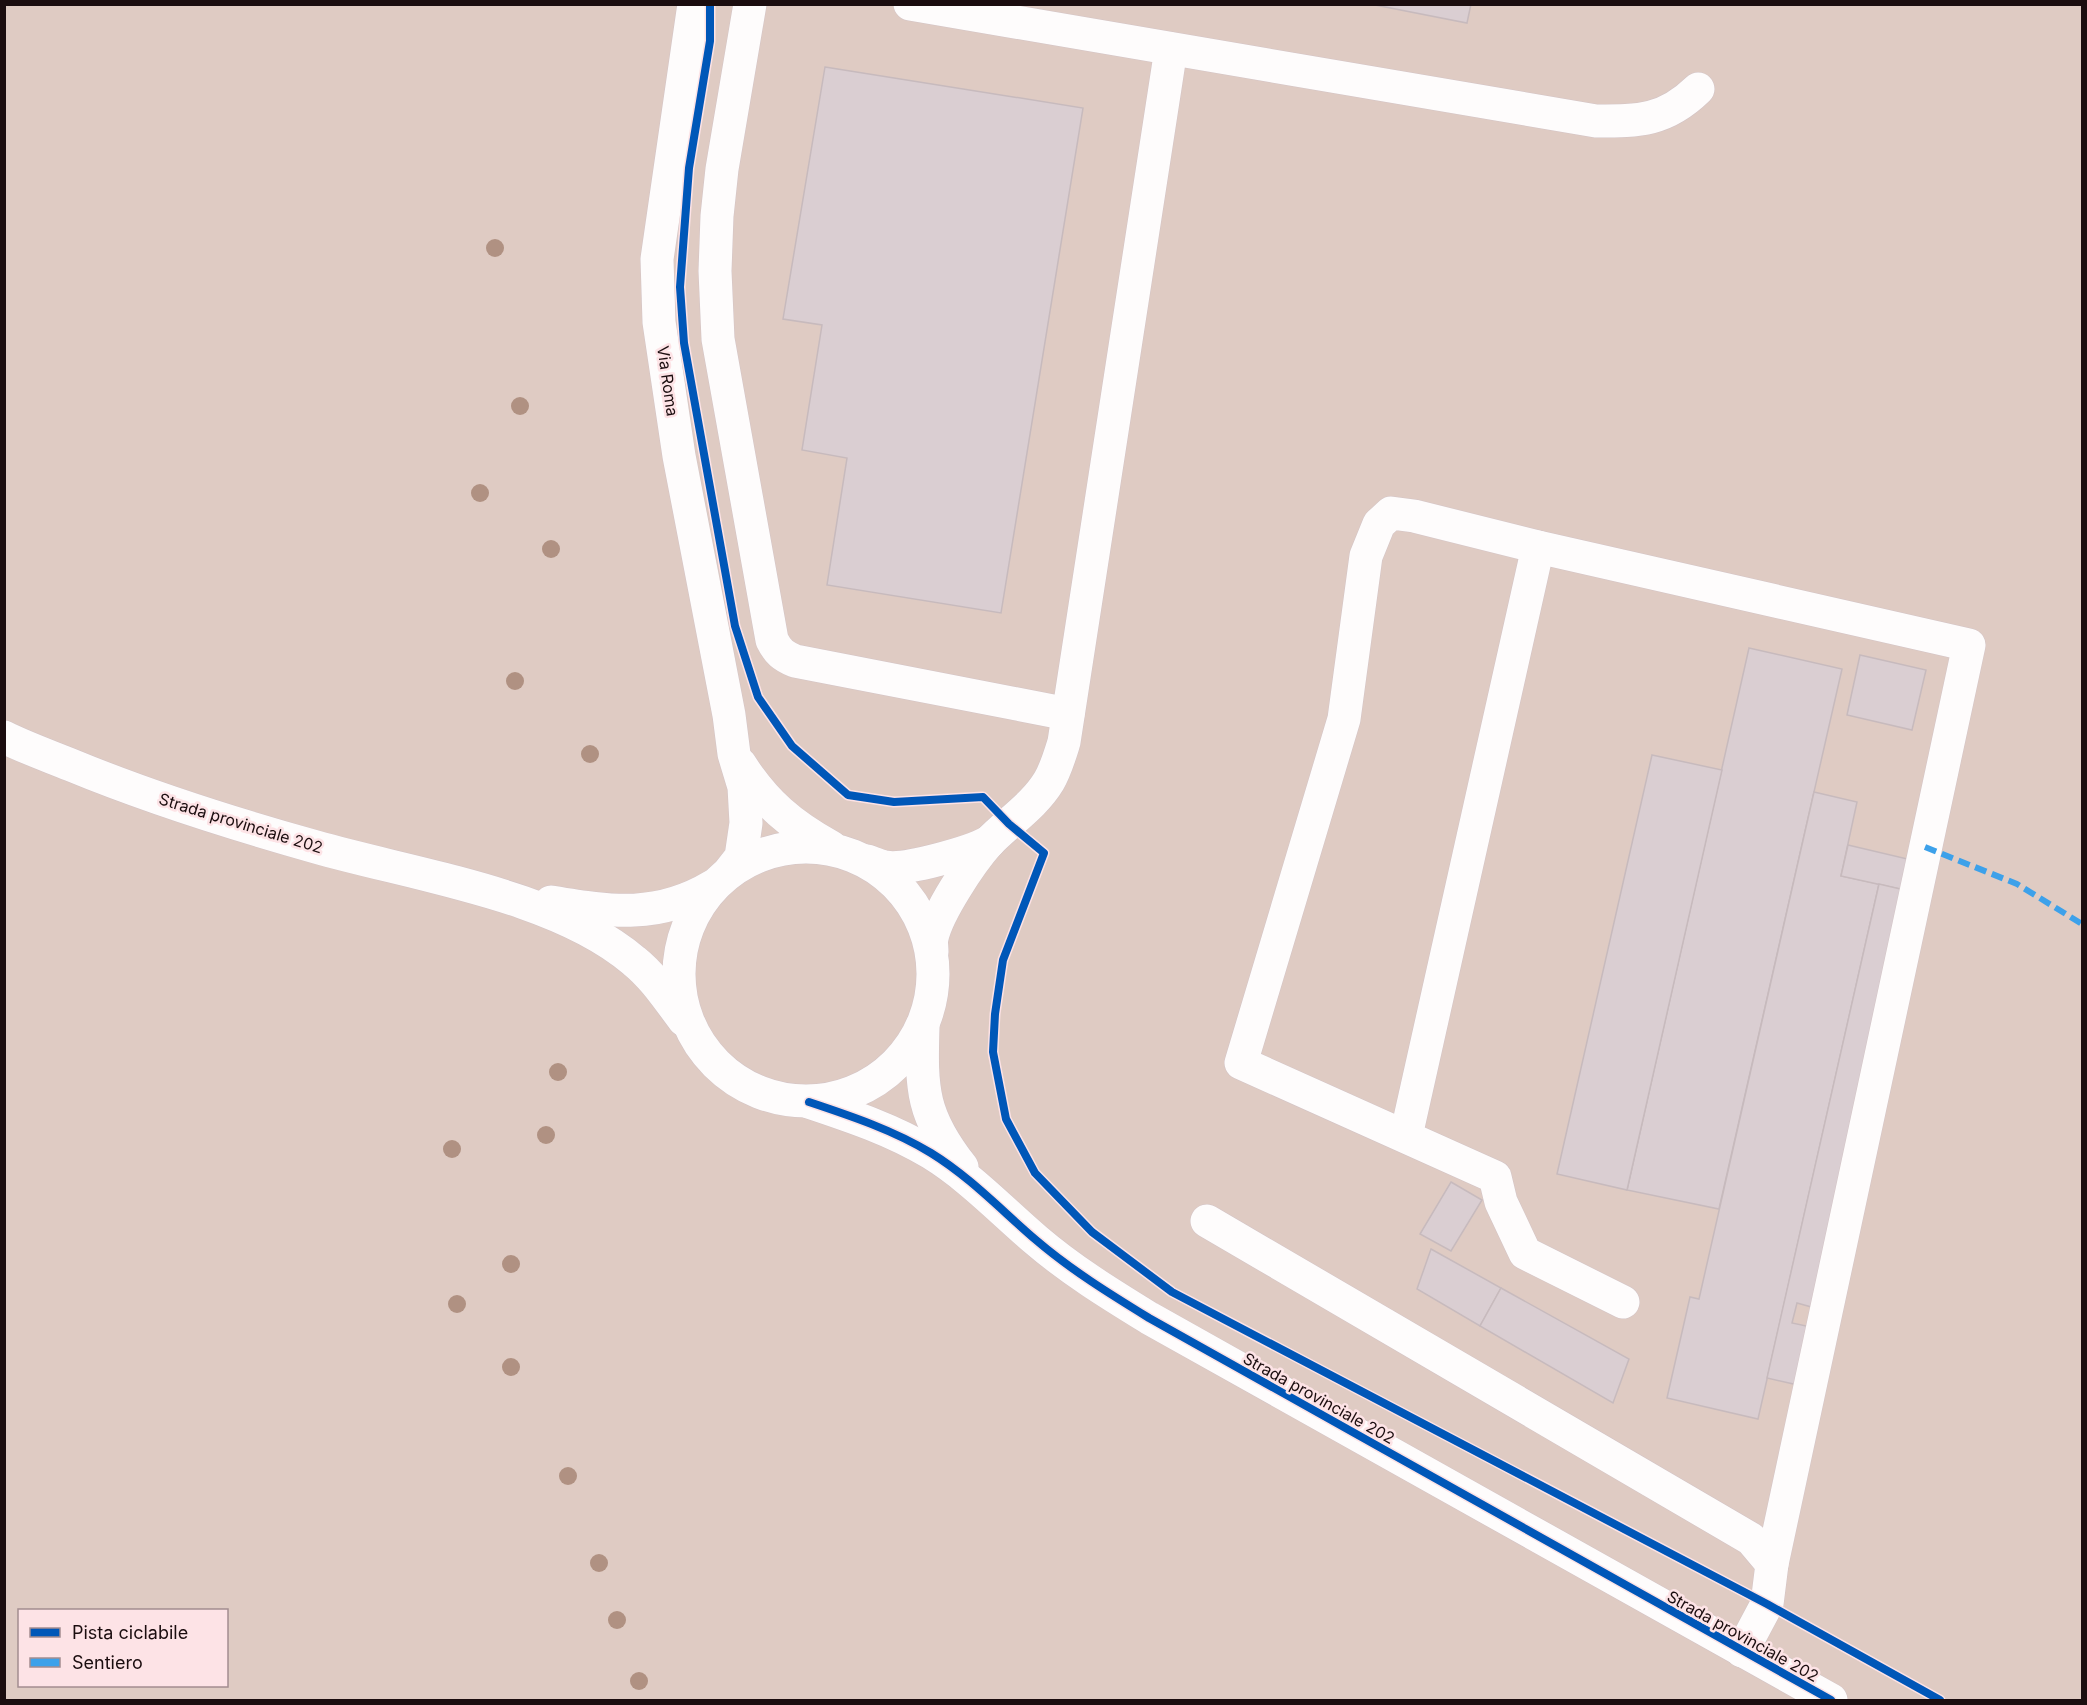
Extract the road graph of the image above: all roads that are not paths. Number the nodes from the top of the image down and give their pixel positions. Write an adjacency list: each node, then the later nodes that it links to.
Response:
1 (694, 4): 9 (street, Via Roma)
2 (750, 4): 7 (street)
3 (910, 4): 4 (street)
4 (1171, 49): 5 (street); 7 (street)
5 (1698, 89)
6 (1538, 547): 18 (street); 18 (street); 22 (street)
7 (1068, 714): 10 (street)
8 (4, 737): 13 (street, Strada provinciale 202)
9 (735, 754): 11 (street, Via Roma); 12 (street, Via Roma)
10 (989, 842): 11 (street); 14 (street)
11 (850, 855): 12 (street, Strada provinciale 202); 14 (street, Strada provinciale 202)
12 (725, 877): 13 (street, Strada provinciale 202); 16 (street, Strada provinciale 202)
13 (484, 891): 16 (street, Strada provinciale 202)
14 (932, 951): 15 (street, Strada provinciale 202)
15 (923, 1025): 17 (street, Strada provinciale 202); 19 (street, Strada provinciale 202)
16 (691, 1029): 17 (street, Strada provinciale 202)
17 (809, 1102): 19 (street, Strada provinciale 202)
18 (1406, 1137): 21 (street)
19 (980, 1188): 23 (street, Strada provinciale 202)
20 (1207, 1221): 22 (street)
21 (1623, 1302)
22 (1772, 1564): 23 (street)
23 (1743, 1651): 24 (street, Strada provinciale 202)
24 (1831, 1701)

